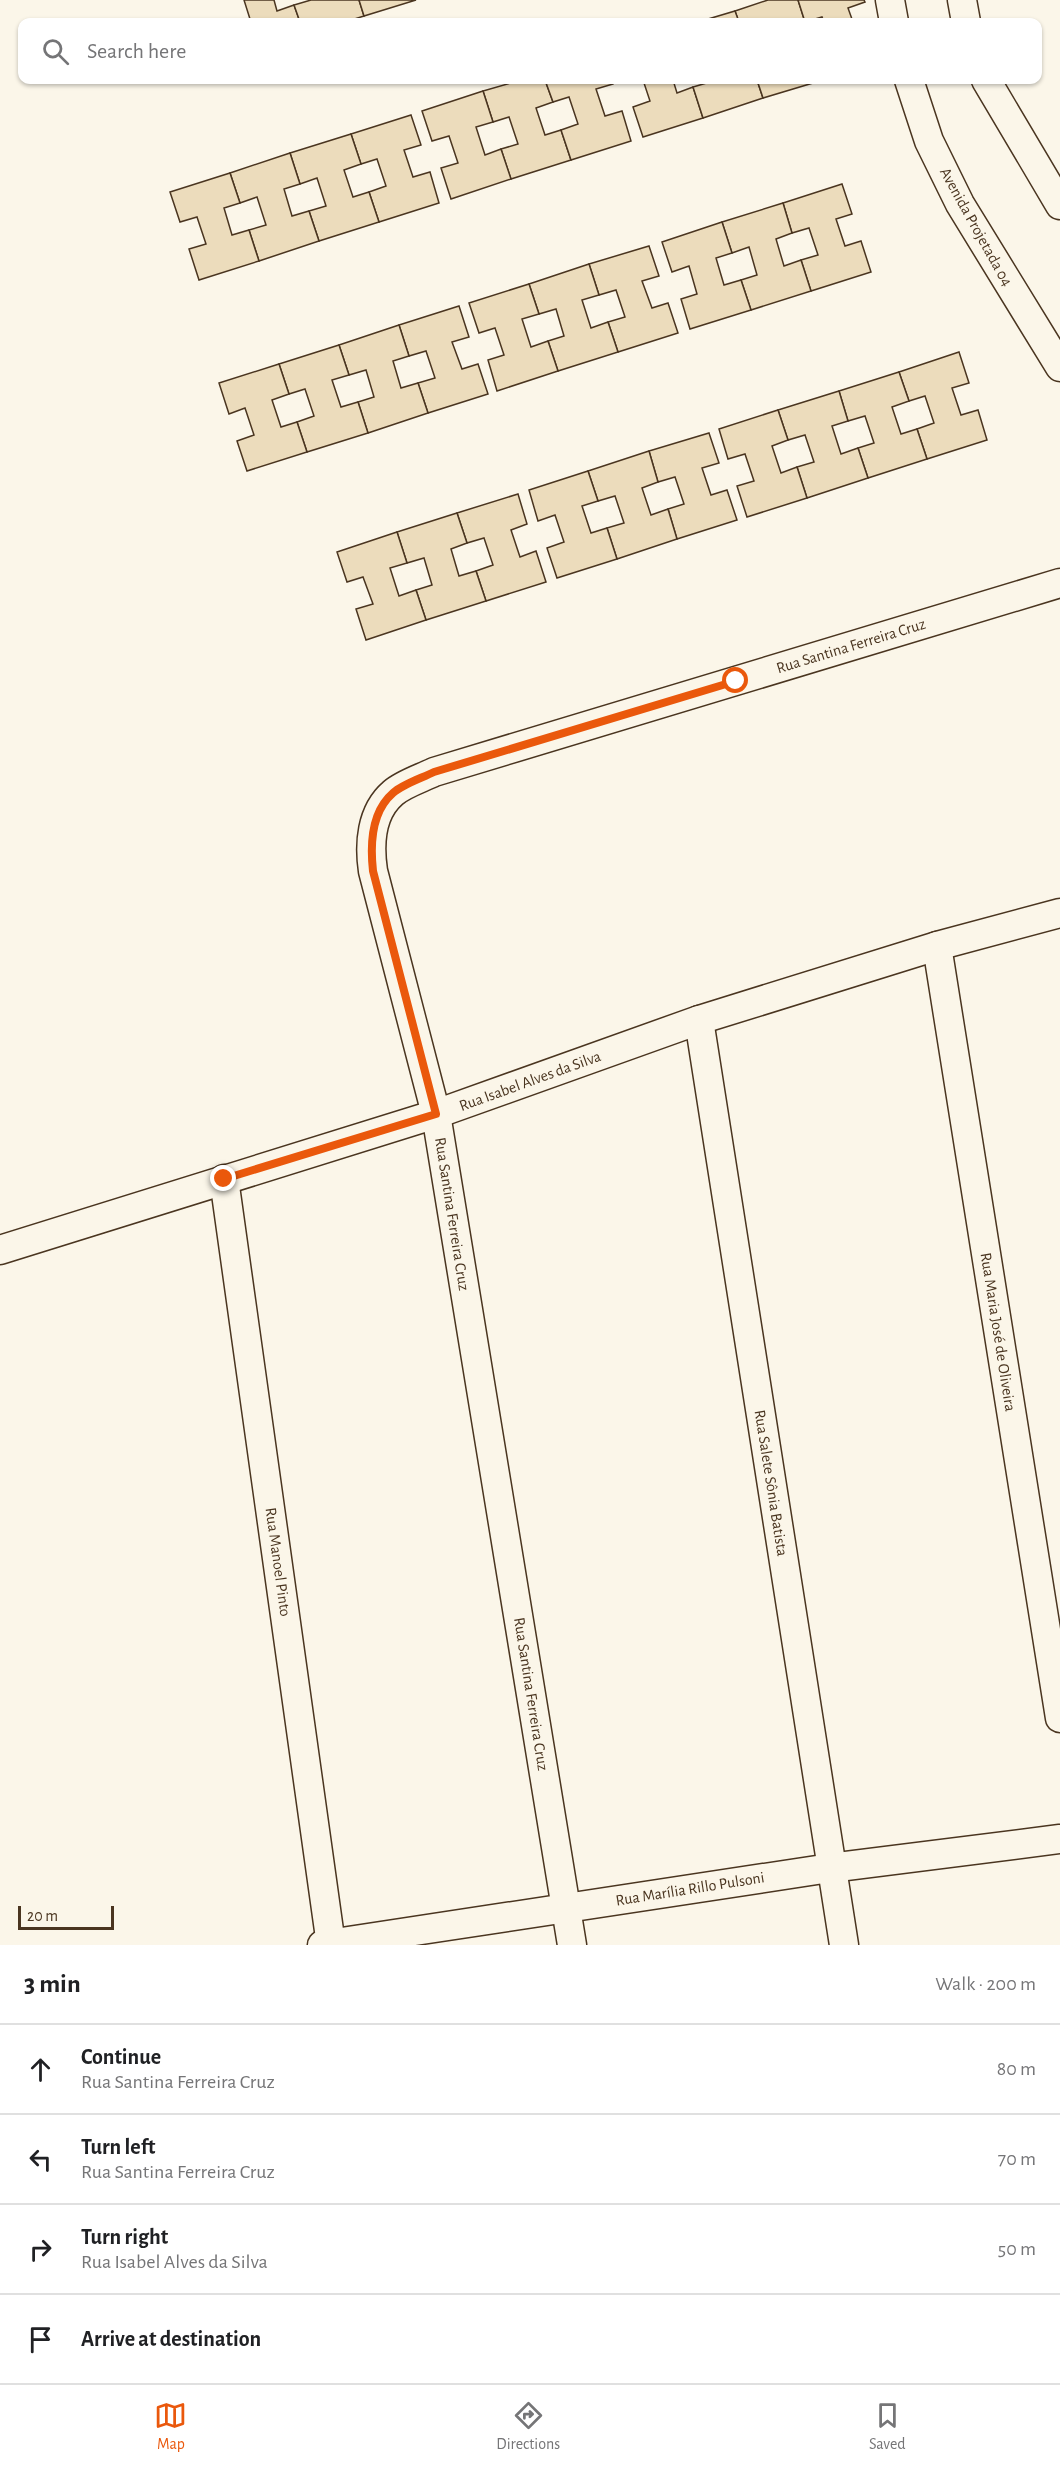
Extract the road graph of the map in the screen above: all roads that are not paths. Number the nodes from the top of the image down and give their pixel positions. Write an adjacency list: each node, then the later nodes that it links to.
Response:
1 (890, 0): 3 (street)
2 (962, 0): 4 (street)
3 (893, 18)
4 (965, 18)
5 (910, 84): 8 (street, Avenida Projetada 04)
6 (989, 84): 7 (street)
7 (1056, 188)
8 (1060, 367)
9 (1060, 583): 13 (street, Rua Santina Ferreira Cruz)
10 (1060, 913): 11 (street, Rua Isabel Alves da Silva)
11 (937, 946): 12 (street, Rua Isabel Alves da Silva); 16 (street, Rua Maria José de Oliveira)
12 (699, 1020): 13 (street, Rua Isabel Alves da Silva); 18 (street, Rua Salete Sônia Batista)
13 (436, 1114): 14 (street, Rua Isabel Alves da Silva); 19 (street, Rua Santina Ferreira Cruz)
14 (224, 1179): 15 (street, Rua Isabel Alves da Silva); 20 (street, Rua Manoel Pinto)
15 (0, 1250)
16 (1060, 1718)
17 (1060, 1839): 18 (street, Rua Marília Rillo Pulsoni)
18 (830, 1868): 19 (street, Rua Marília Rillo Pulsoni); 22 (street, Rua Salete Sônia Batista)
19 (566, 1908): 20 (street, Rua Marília Rillo Pulsoni); 21 (street, Rua Santina Ferreira Cruz)
20 (328, 1945)
21 (572, 1945)
22 (844, 1945)

